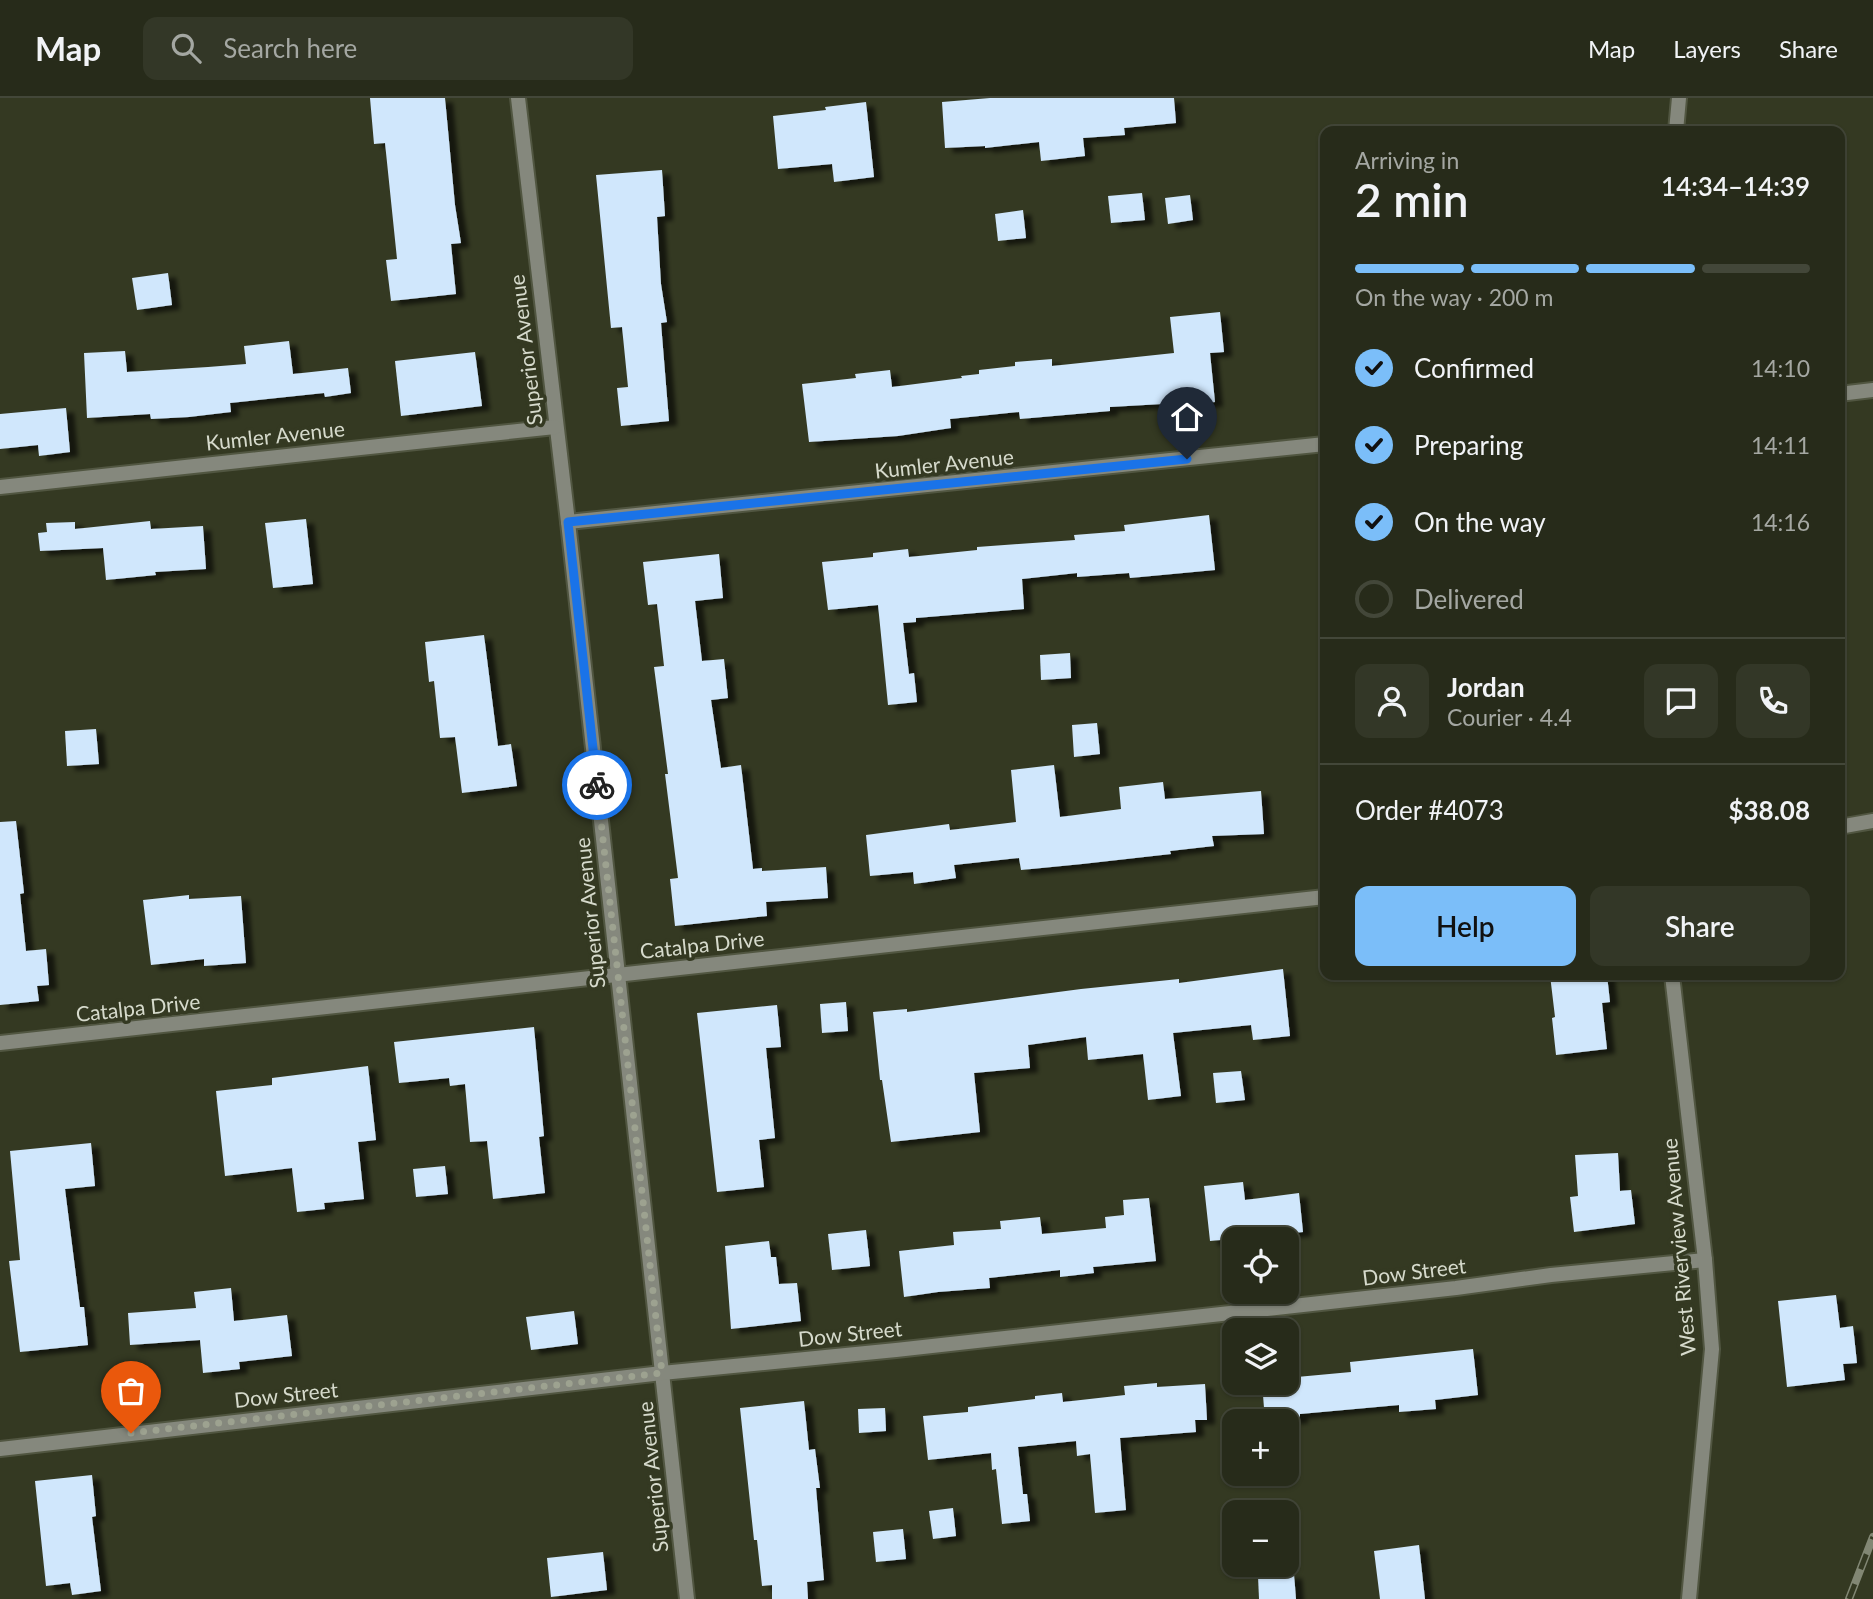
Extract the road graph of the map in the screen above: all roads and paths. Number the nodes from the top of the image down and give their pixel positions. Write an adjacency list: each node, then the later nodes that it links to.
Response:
1 (518, 98): 6 (street, Superior Avenue)
2 (1679, 98): 3 (street)
3 (1676, 126)
4 (1873, 390): 5 (street)
5 (1845, 393)
6 (555, 426): 8 (street, Kumler Avenue); 9 (street, Superior Avenue)
7 (1320, 445): 9 (street, Kumler Avenue)
8 (0, 487)
9 (568, 522): 13 (street, Superior Avenue)
10 (1873, 821): 11 (street)
11 (1845, 826)
12 (1320, 898): 13 (street, Catalpa Drive)
13 (617, 974): 15 (street, Catalpa Drive); 17 (street, Superior Avenue)
14 (1673, 980): 16 (street, West Riverview Avenue)
15 (0, 1043)
16 (1705, 1260): 17 (street, Dow Street); 20 (street, West Riverview Avenue)
17 (662, 1373): 18 (street, Dow Street); 19 (street, Superior Avenue)
18 (0, 1449)
19 (687, 1599)
20 (1689, 1599)

